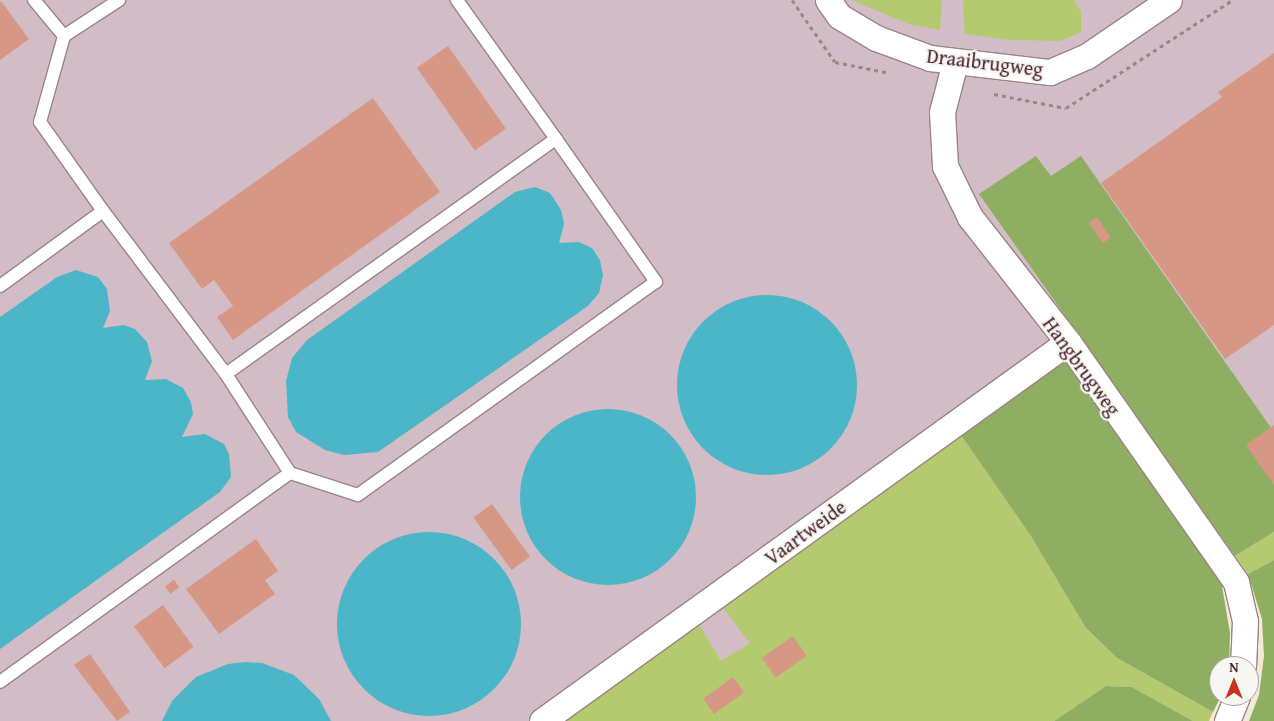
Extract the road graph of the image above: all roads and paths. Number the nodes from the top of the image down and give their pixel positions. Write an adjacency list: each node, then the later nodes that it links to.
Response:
1 (34, 0): 6 (lane)
2 (119, 0): 6 (lane)
3 (456, 0): 8 (lane)
4 (828, 0): 7 (street, Draaibrugweg)
5 (1169, 0): 7 (street, Draaibrugweg)
6 (64, 36): 9 (lane)
7 (952, 61): 11 (street, Hangbrugweg)
8 (556, 139): 12 (lane); 13 (lane)
9 (103, 211): 10 (lane); 12 (lane)
10 (0, 286)
11 (1068, 342): 14 (street, Hangbrugweg); 17 (street, Vaartweide)
12 (226, 374): 13 (lane)
13 (290, 473): 15 (lane)
14 (1243, 656)
15 (0, 682)
16 (1233, 706): 18 (street)
17 (542, 721)
18 (1227, 721)

